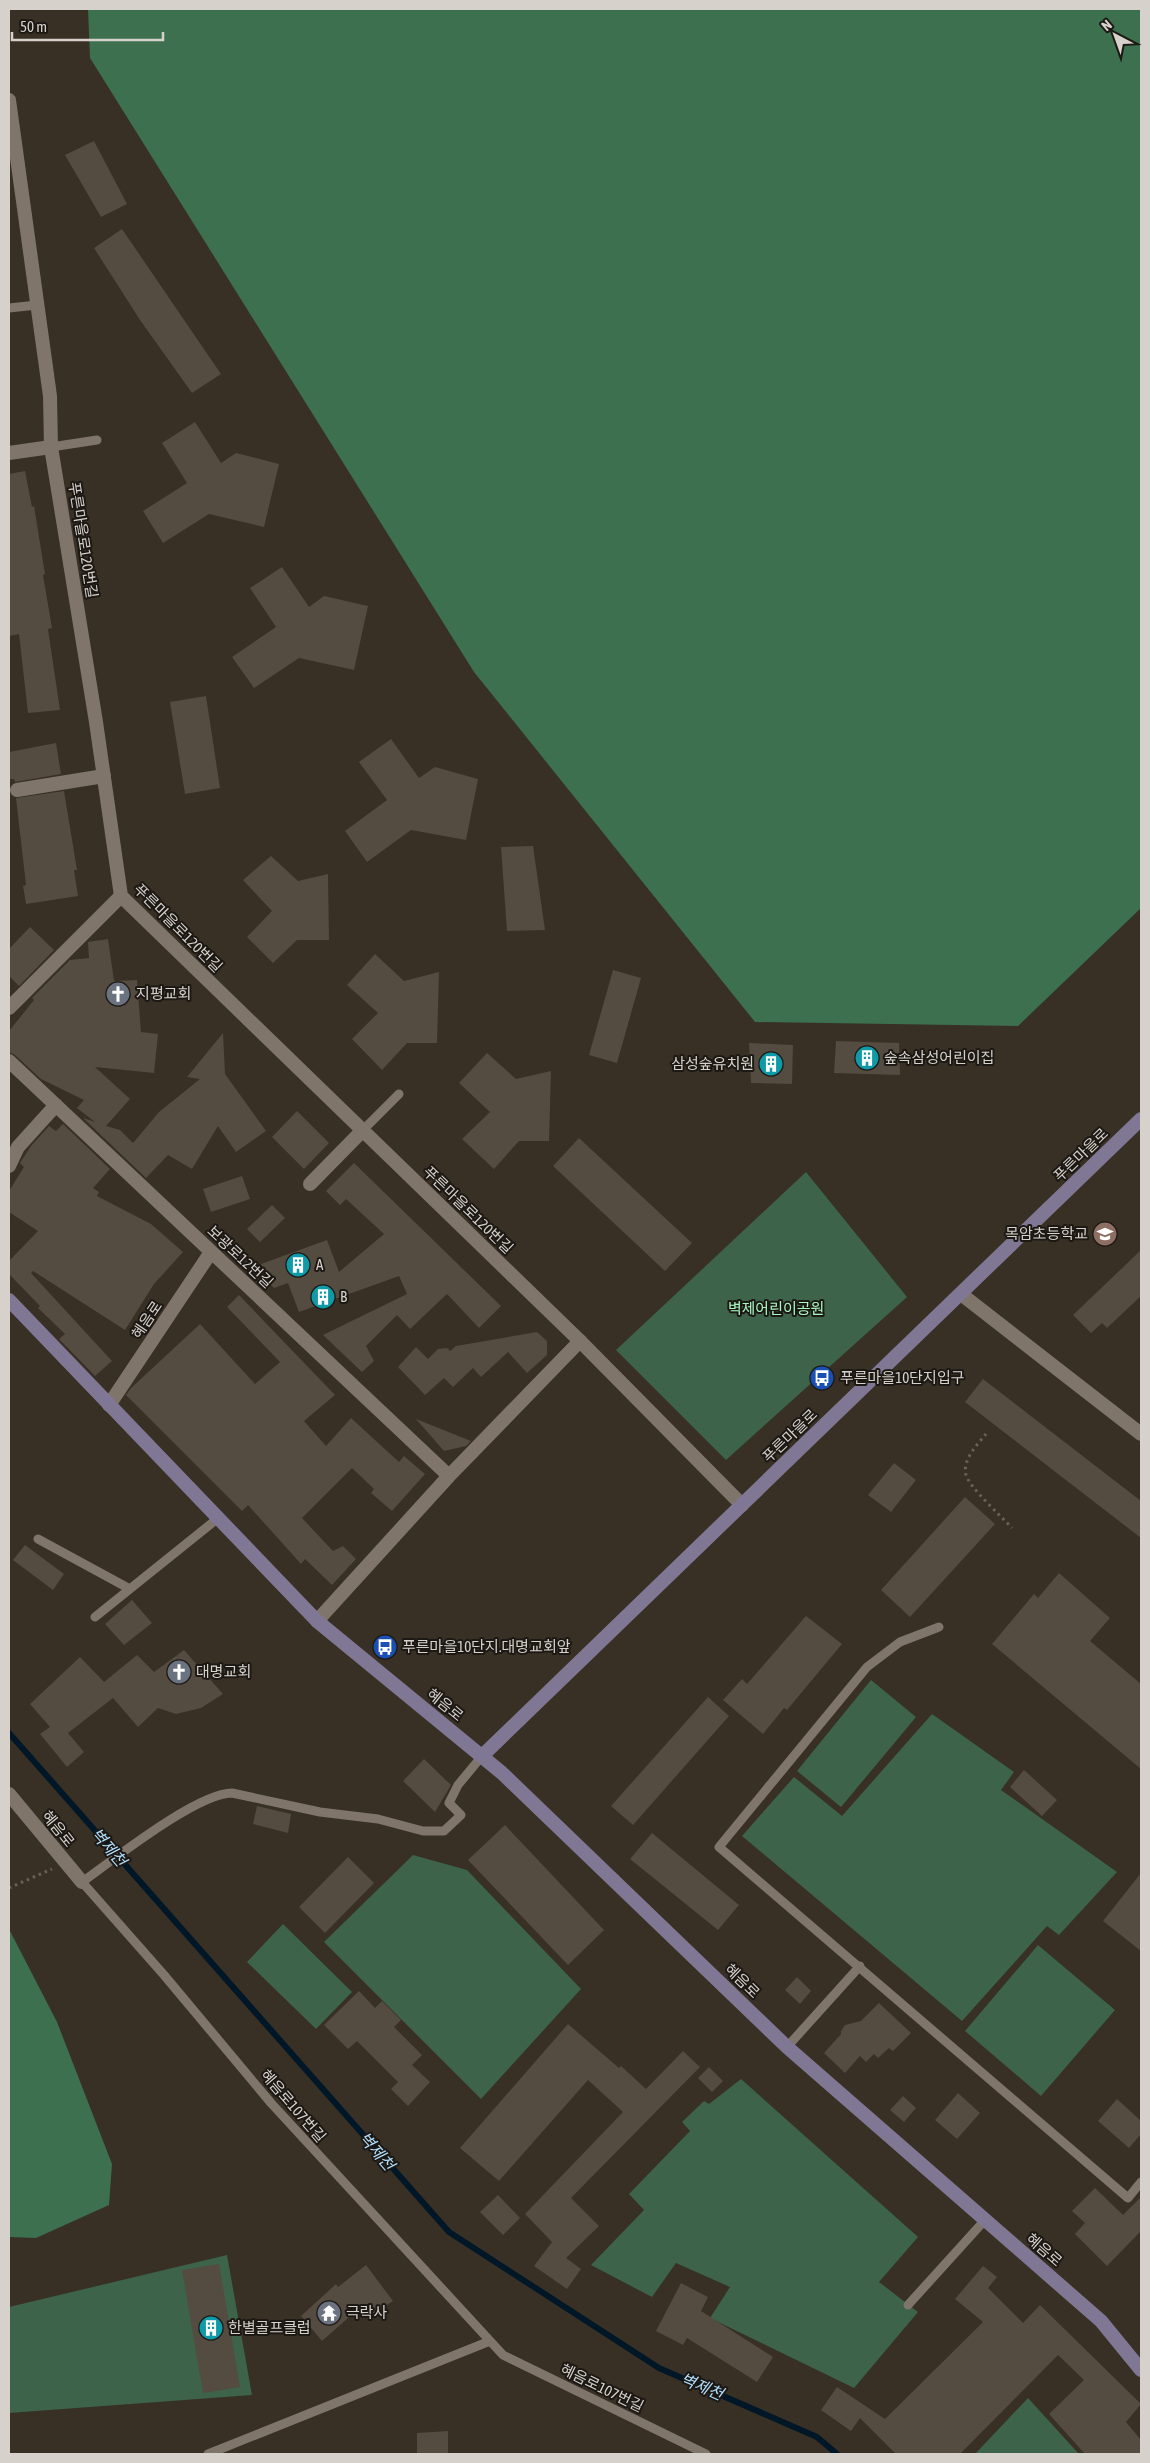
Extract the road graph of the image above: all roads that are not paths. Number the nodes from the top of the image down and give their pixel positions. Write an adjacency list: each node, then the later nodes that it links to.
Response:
1 (9, 103): 2 (street, 푸른마을로120번길)
2 (37, 305): 3 (lane); 5 (street, 푸른마을로120번길)
3 (9, 308)
4 (96, 440): 5 (lane)
5 (51, 447): 6 (street); 7 (street, 푸른마을로120번길)
6 (9, 453)
7 (104, 776): 8 (street); 9 (street, 푸른마을로120번길)
8 (17, 790)
9 (121, 896): 10 (street); 15 (street, 푸른마을로120번길)
10 (9, 1008)
11 (9, 1061): 13 (street, 보광로12번길)
12 (399, 1094): 15 (lane)
13 (56, 1105): 16 (street); 18 (street, 보광로12번길)
14 (1141, 1119): 19 (main road, 푸른마을로)
15 (363, 1130): 17 (street); 21 (street, 푸른마을로120번길)
16 (9, 1166)
17 (310, 1184)
18 (211, 1252): 22 (street, 혜음로); 24 (street, 보광로12번길)
19 (961, 1294): 23 (street); 25 (main road, 푸른마을로)
20 (9, 1300): 22 (main road, 혜음로)
21 (580, 1341): 24 (street); 25 (street, 푸른마을로120번길)
22 (109, 1406): 26 (main road, 혜음로)
23 (1141, 1434)
24 (450, 1476): 30 (street)
25 (742, 1505): 32 (main road, 푸른마을로)
26 (217, 1519): 28 (lane); 30 (main road, 혜음로)
27 (38, 1539): 28 (lane)
28 (130, 1588): 29 (lane)
29 (94, 1617)
30 (317, 1621): 32 (main road, 혜음로)
31 (939, 1627): 35 (lane)
32 (482, 1756): 34 (lane); 36 (main road, 혜음로)
33 (9, 1794): 34 (street, 혜음로)
34 (82, 1882): 40 (lane, 혜음로107번길)
35 (860, 1966): 36 (lane); 37 (lane)
36 (787, 2047): 38 (main road, 혜음로)
37 (1141, 2182)
38 (985, 2220): 39 (lane); 41 (main road, 혜음로)
39 (908, 2304)
40 (490, 2341): 42 (lane); 43 (lane, 혜음로107번길)
41 (1141, 2370)
42 (208, 2454)
43 (706, 2454)

